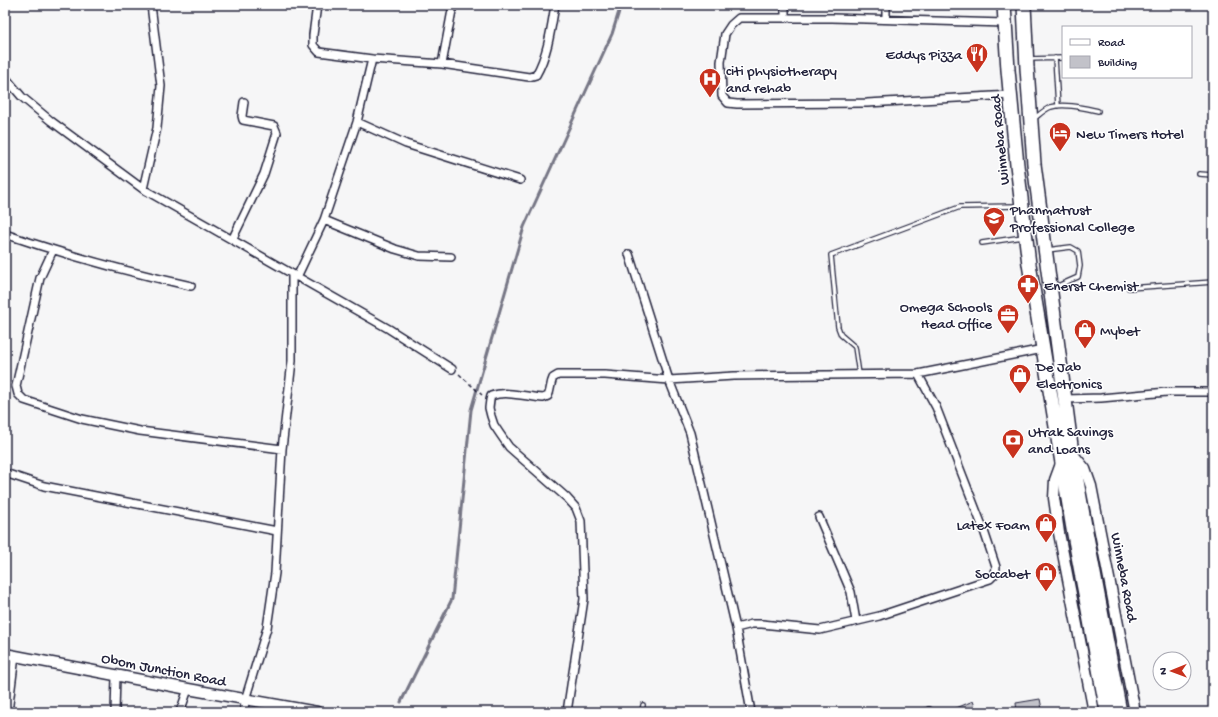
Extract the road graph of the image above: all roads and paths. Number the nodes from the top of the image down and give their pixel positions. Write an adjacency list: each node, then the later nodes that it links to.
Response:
1 (151, 5): 27 (street)
2 (317, 5): 14 (street)
3 (453, 5): 16 (street)
4 (555, 5): 16 (street)
5 (785, 5): 9 (street)
6 (886, 5): 10 (street)
7 (1004, 5): 11 (highway, Winneba Road)
8 (1024, 5): 15 (highway, Winneba Road)
9 (785, 18): 10 (street); 18 (street)
10 (886, 19): 11 (street)
11 (1006, 23): 18 (highway, Winneba Road)
12 (1055, 58): 13 (lane); 15 (lane); 20 (lane)
13 (1062, 58)
14 (372, 59): 16 (street); 23 (street)
15 (1026, 59): 22 (highway, Winneba Road)
16 (442, 64)
17 (5, 77): 27 (street)
18 (1011, 95): 28 (highway, Winneba Road)
19 (244, 102): 32 (street)
20 (1058, 106): 21 (lane); 22 (lane)
21 (1098, 111)
22 (1031, 120): 35 (highway, Winneba Road)
23 (357, 122): 26 (street); 29 (street)
24 (1199, 174): 25 (lane)
25 (1213, 175)
26 (520, 180)
27 (143, 189): 32 (street)
28 (1022, 206): 31 (highway, Winneba Road); 45 (lane)
29 (324, 220): 37 (street); 38 (street)
30 (5, 234): 34 (street)
31 (1026, 237): 33 (lane); 43 (highway, Winneba Road)
32 (232, 240): 38 (street)
33 (982, 244)
34 (52, 250): 40 (street); 51 (street)
35 (1046, 250): 41 (highway, Winneba Road); 41 (lane)
36 (629, 254): 47 (street)
37 (451, 257)
38 (295, 276): 44 (street); 51 (street)
39 (1213, 282): 42 (lane)
40 (191, 286)
41 (1052, 288): 49 (highway, Winneba Road)
42 (1129, 288)
43 (1043, 349): 46 (street); 52 (highway, Winneba Road)
44 (452, 369): 50 (path)
45 (859, 374): 46 (street); 47 (street)
46 (918, 374): 57 (street)
47 (669, 380): 50 (street); 58 (street)
48 (1213, 392): 49 (street)
49 (1065, 399): 52 (highway, Winneba Road)
50 (490, 402): 69 (street)
51 (282, 449): 56 (street)
52 (1067, 457): 55 (highway, Winneba Road); 72 (main road, Winneba Road); 75 (main road, Winneba Road)
53 (5, 473): 56 (street)
54 (819, 517): 57 (street)
55 (1079, 528): 73 (highway, Winneba Road); 74 (highway, Winneba Road)
56 (277, 531): 62 (street)
57 (856, 621): 58 (street)
58 (736, 628): 71 (street)
59 (10, 655): 60 (main road, Obom Junction Road); 64 (street)
60 (116, 676): 61 (main road, Obom Junction Road); 65 (street)
61 (188, 689): 62 (main road, Obom Junction Road); 66 (street)
62 (245, 700): 67 (street); 68 (main road, Obom Junction Road)
63 (643, 705): 70 (lane)
64 (8, 712)
65 (115, 712)
66 (180, 712)
67 (244, 712)
68 (317, 712)
69 (567, 712)
70 (642, 712)
71 (751, 712)
72 (1094, 712)
73 (1107, 712)
74 (1120, 712)
75 (1135, 712)

